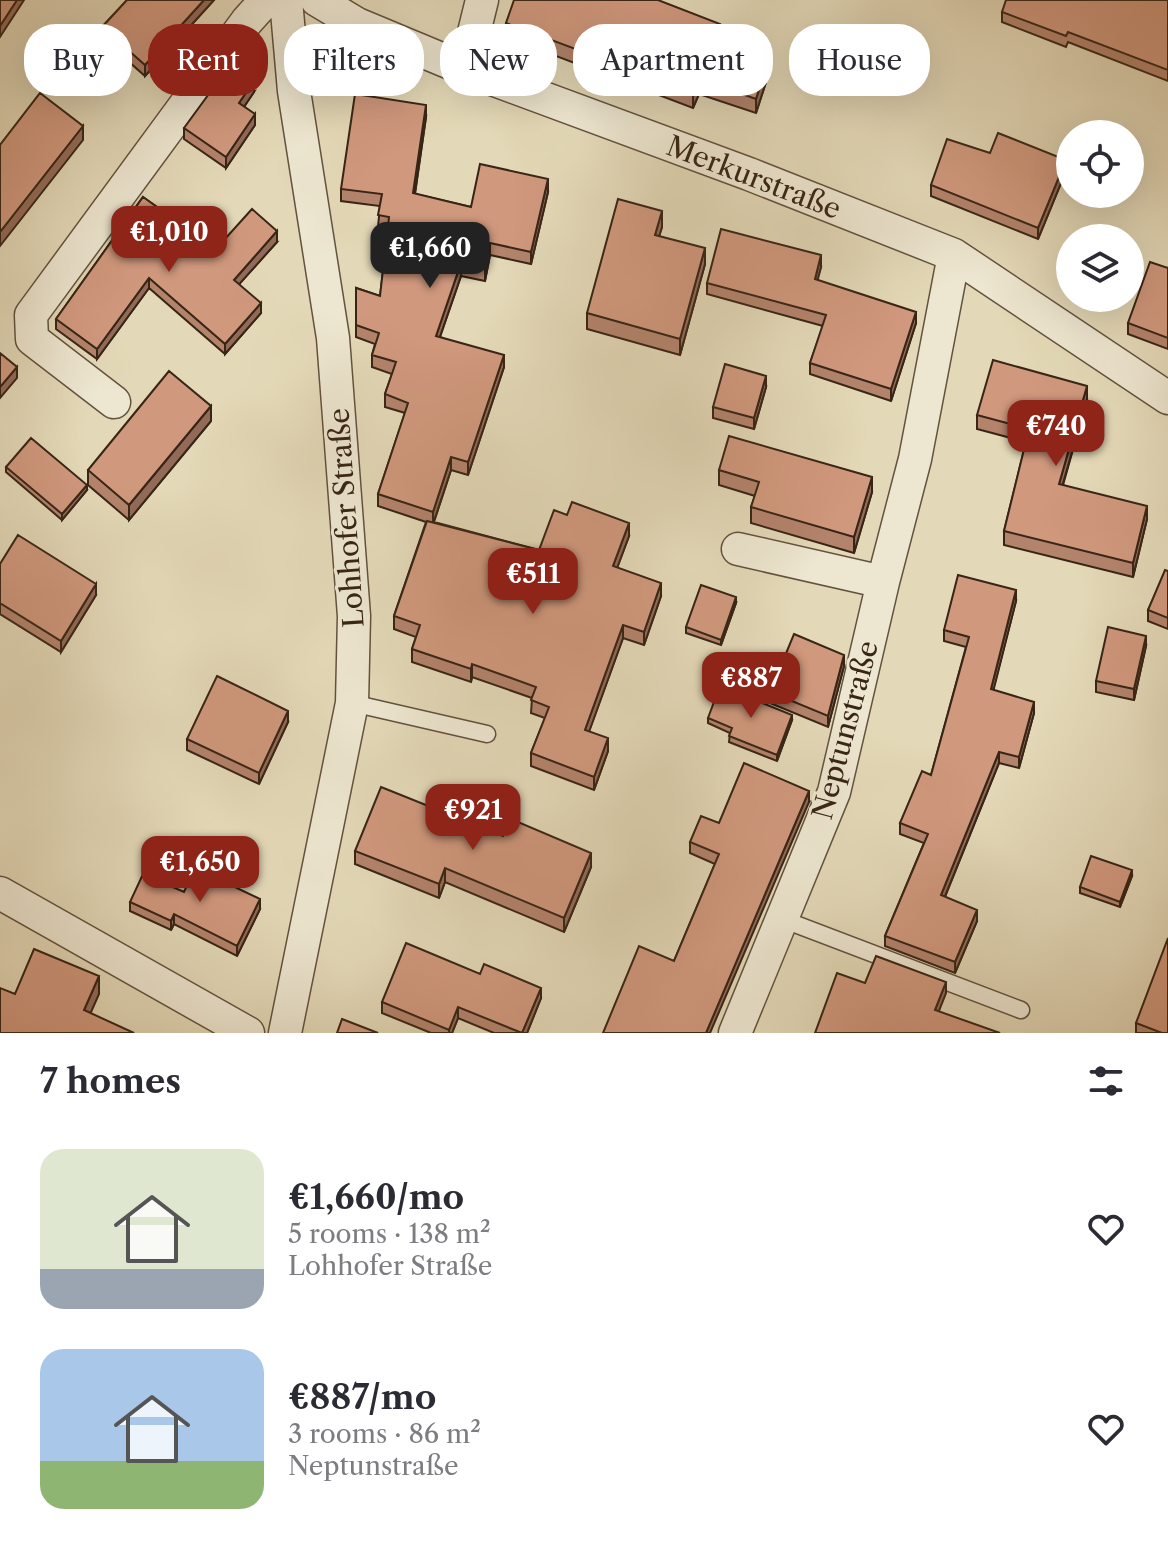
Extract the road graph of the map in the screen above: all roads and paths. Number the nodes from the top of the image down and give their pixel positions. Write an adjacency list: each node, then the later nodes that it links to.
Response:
1 (266, 0): 10 (street)
2 (286, 0): 13 (street, Lohhofer Straße)
3 (317, 0): 6 (street, Merkurstraße)
4 (482, 0): 5 (street)
5 (476, 24)
6 (440, 59)
7 (538, 96): 8 (street, Merkurstraße)
8 (954, 255): 9 (street, Merkurstraße); 12 (street, Neptunstraße)
9 (1168, 398)
10 (114, 402)
11 (738, 549): 12 (street)
12 (883, 582): 16 (street, Neptunstraße)
13 (352, 703): 14 (lane); 19 (street, Lohhofer Straße)
14 (487, 734)
15 (0, 893): 18 (street)
16 (782, 919): 17 (lane); 20 (street, Neptunstraße)
17 (1021, 1010)
18 (248, 1033)
19 (285, 1033)
20 (735, 1033)

